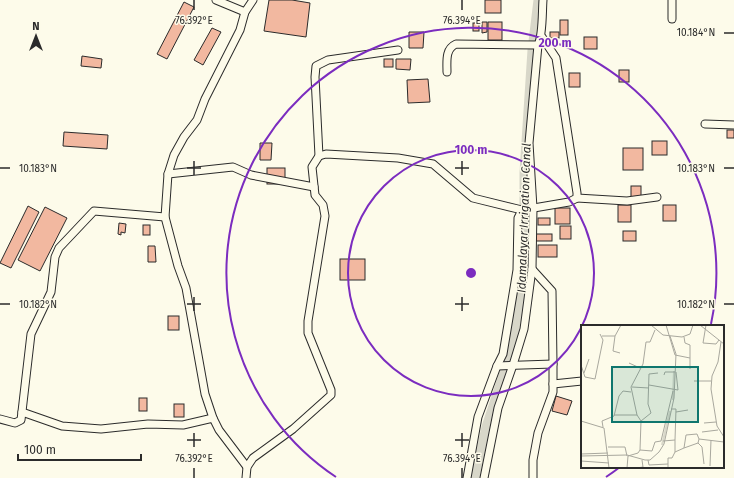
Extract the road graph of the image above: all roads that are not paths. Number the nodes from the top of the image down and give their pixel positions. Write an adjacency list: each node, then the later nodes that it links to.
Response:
1 (216, 0): 5 (street)
2 (252, 0): 5 (street)
3 (543, 0): 7 (street)
4 (672, 0): 6 (street)
5 (245, 12): 14 (street)
6 (672, 19)
7 (542, 37): 8 (street); 16 (street)
8 (538, 45): 10 (street); 18 (street)
9 (398, 50): 13 (street)
10 (447, 72)
11 (705, 124): 12 (street)
12 (734, 125)
13 (319, 156): 15 (street); 19 (street)
14 (168, 174): 15 (street); 20 (street)
15 (314, 187): 30 (street)
16 (577, 198): 17 (street); 18 (street)
17 (657, 198)
18 (533, 208): 19 (street); 21 (street)
19 (522, 210): 24 (street)
20 (165, 217): 27 (street); 28 (street)
21 (532, 269): 22 (street); 23 (street)
22 (553, 364): 23 (street); 26 (street)
23 (513, 365): 24 (street); 33 (street)
24 (497, 366): 32 (street)
25 (581, 381): 26 (street)
26 (553, 384): 34 (street)
27 (22, 412): 28 (street); 29 (street)
28 (213, 418): 30 (street)
29 (0, 419)
30 (247, 467): 31 (street)
31 (246, 478)
32 (467, 478)
33 (484, 478)
34 (533, 478)

